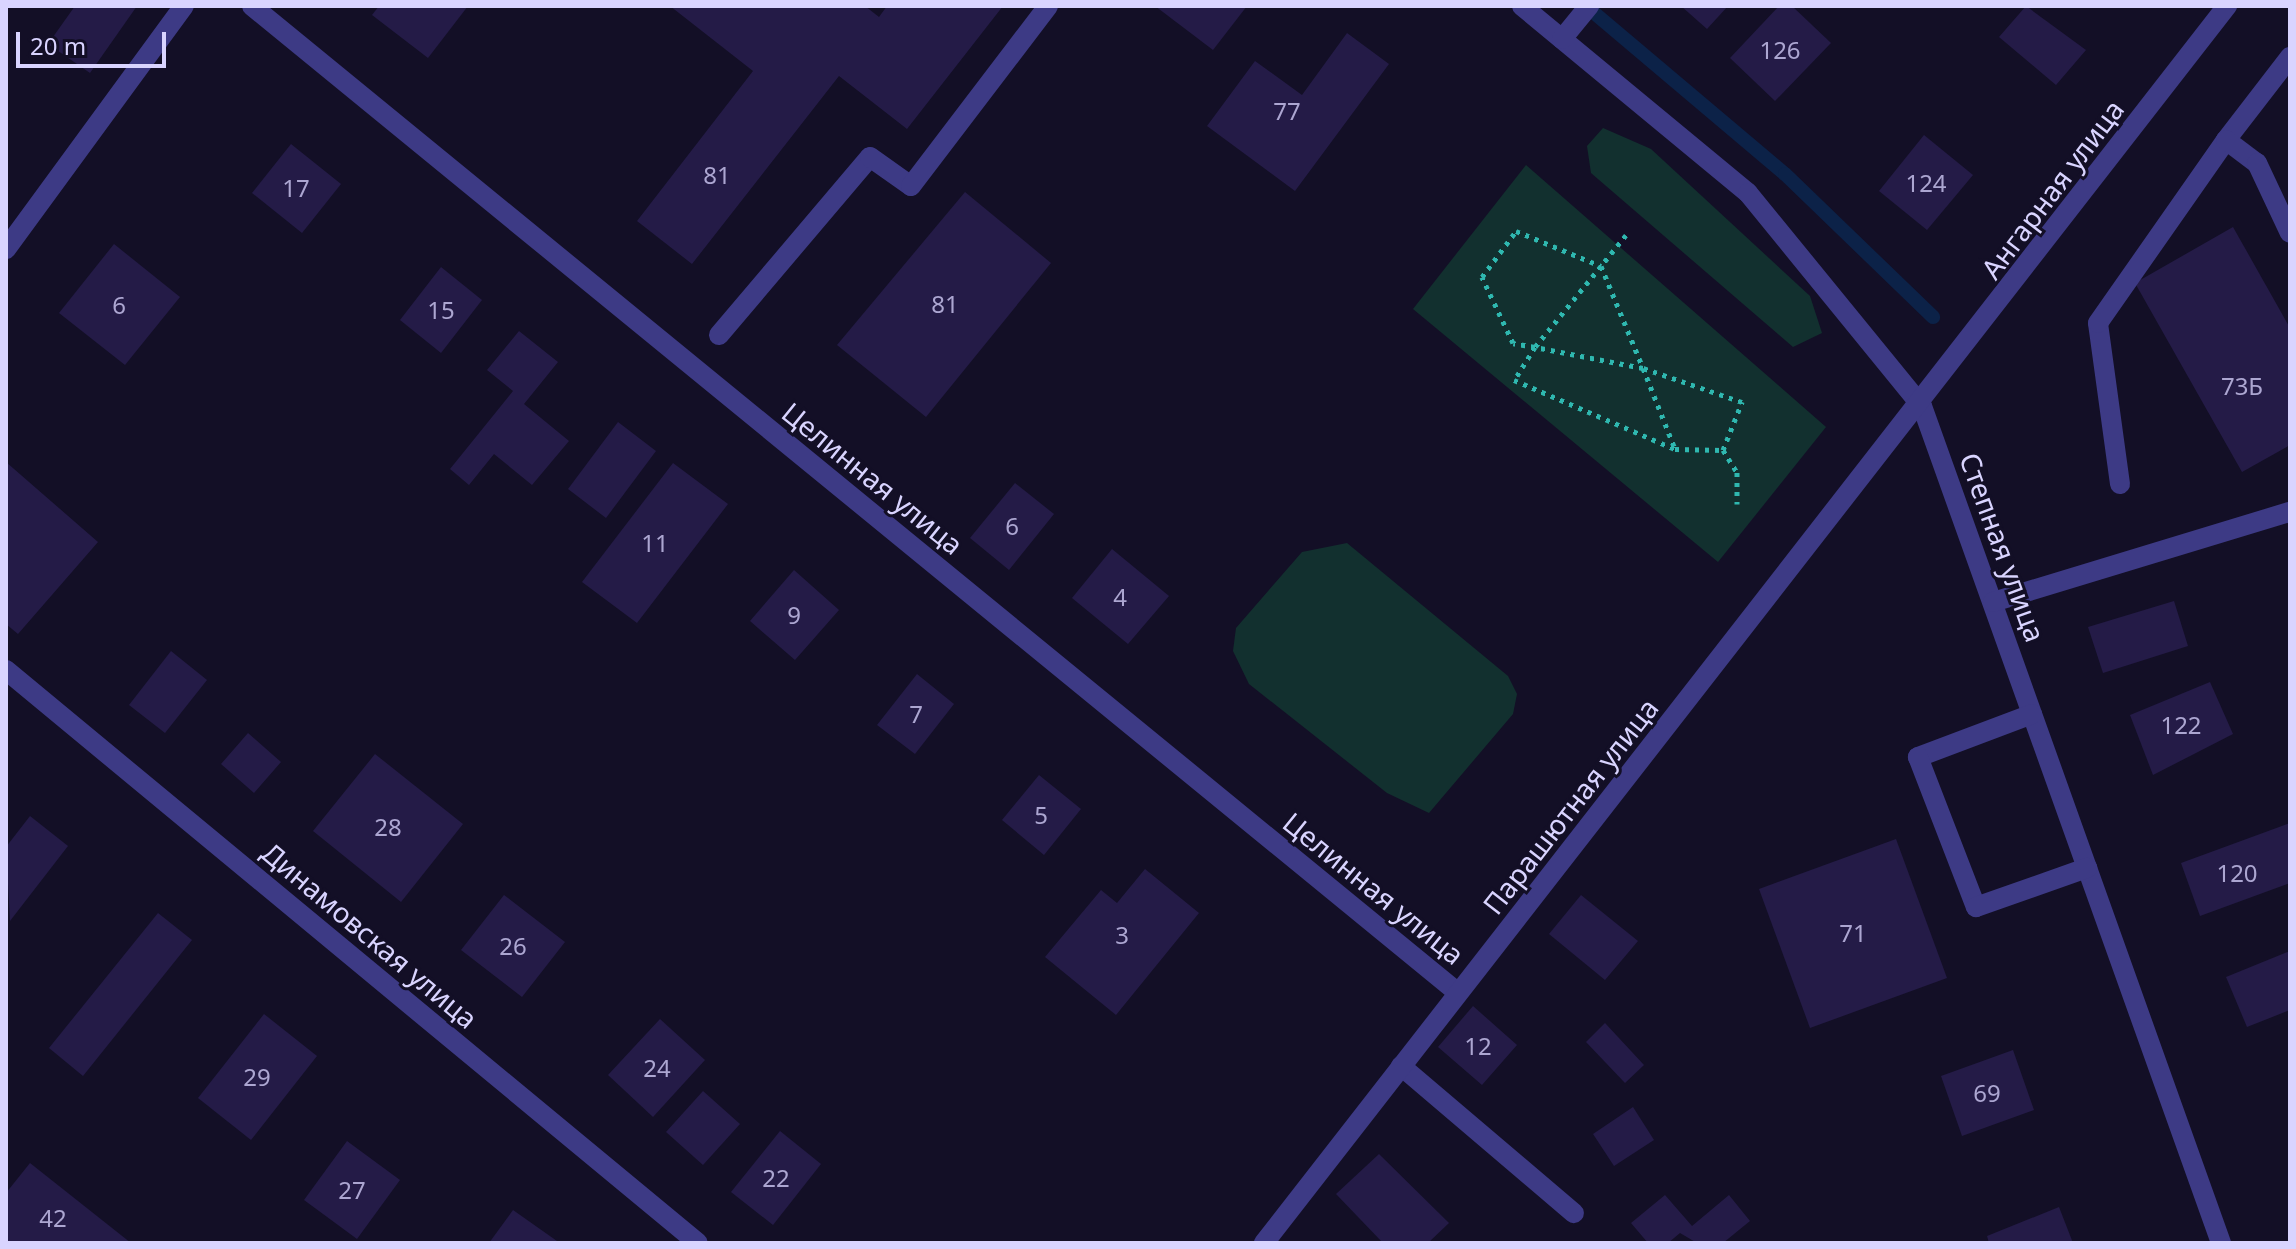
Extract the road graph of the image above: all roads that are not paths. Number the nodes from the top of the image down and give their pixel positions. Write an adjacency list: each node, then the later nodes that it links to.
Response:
1 (184, 6): 11 (street)
2 (252, 6): 20 (street, Целинная улица)
3 (1048, 6): 12 (street)
4 (1522, 6): 7 (street, Степная улица)
5 (2227, 6): 13 (street, Ангарная улица)
6 (1584, 12): 7 (street)
7 (1562, 39): 13 (street, Степная улица)
8 (2290, 57): 9 (street)
9 (2226, 140): 10 (street); 14 (street)
10 (2290, 233)
11 (6, 249)
12 (719, 335)
13 (1922, 406): 16 (street, Степная улица); 20 (street, Парашютная улица)
14 (2120, 484)
15 (2290, 512): 16 (street)
16 (1993, 602): 18 (street, Степная улица)
17 (6, 670): 23 (street, Динамовская улица)
18 (2032, 714): 19 (street, Степная улица); 19 (street)
19 (2087, 868): 25 (street, Степная улица)
20 (1457, 992): 21 (street, Парашютная улица)
21 (1401, 1066): 22 (street); 24 (street, Парашютная улица)
22 (1574, 1213)
23 (698, 1243)
24 (1264, 1243)
25 (2221, 1243)

